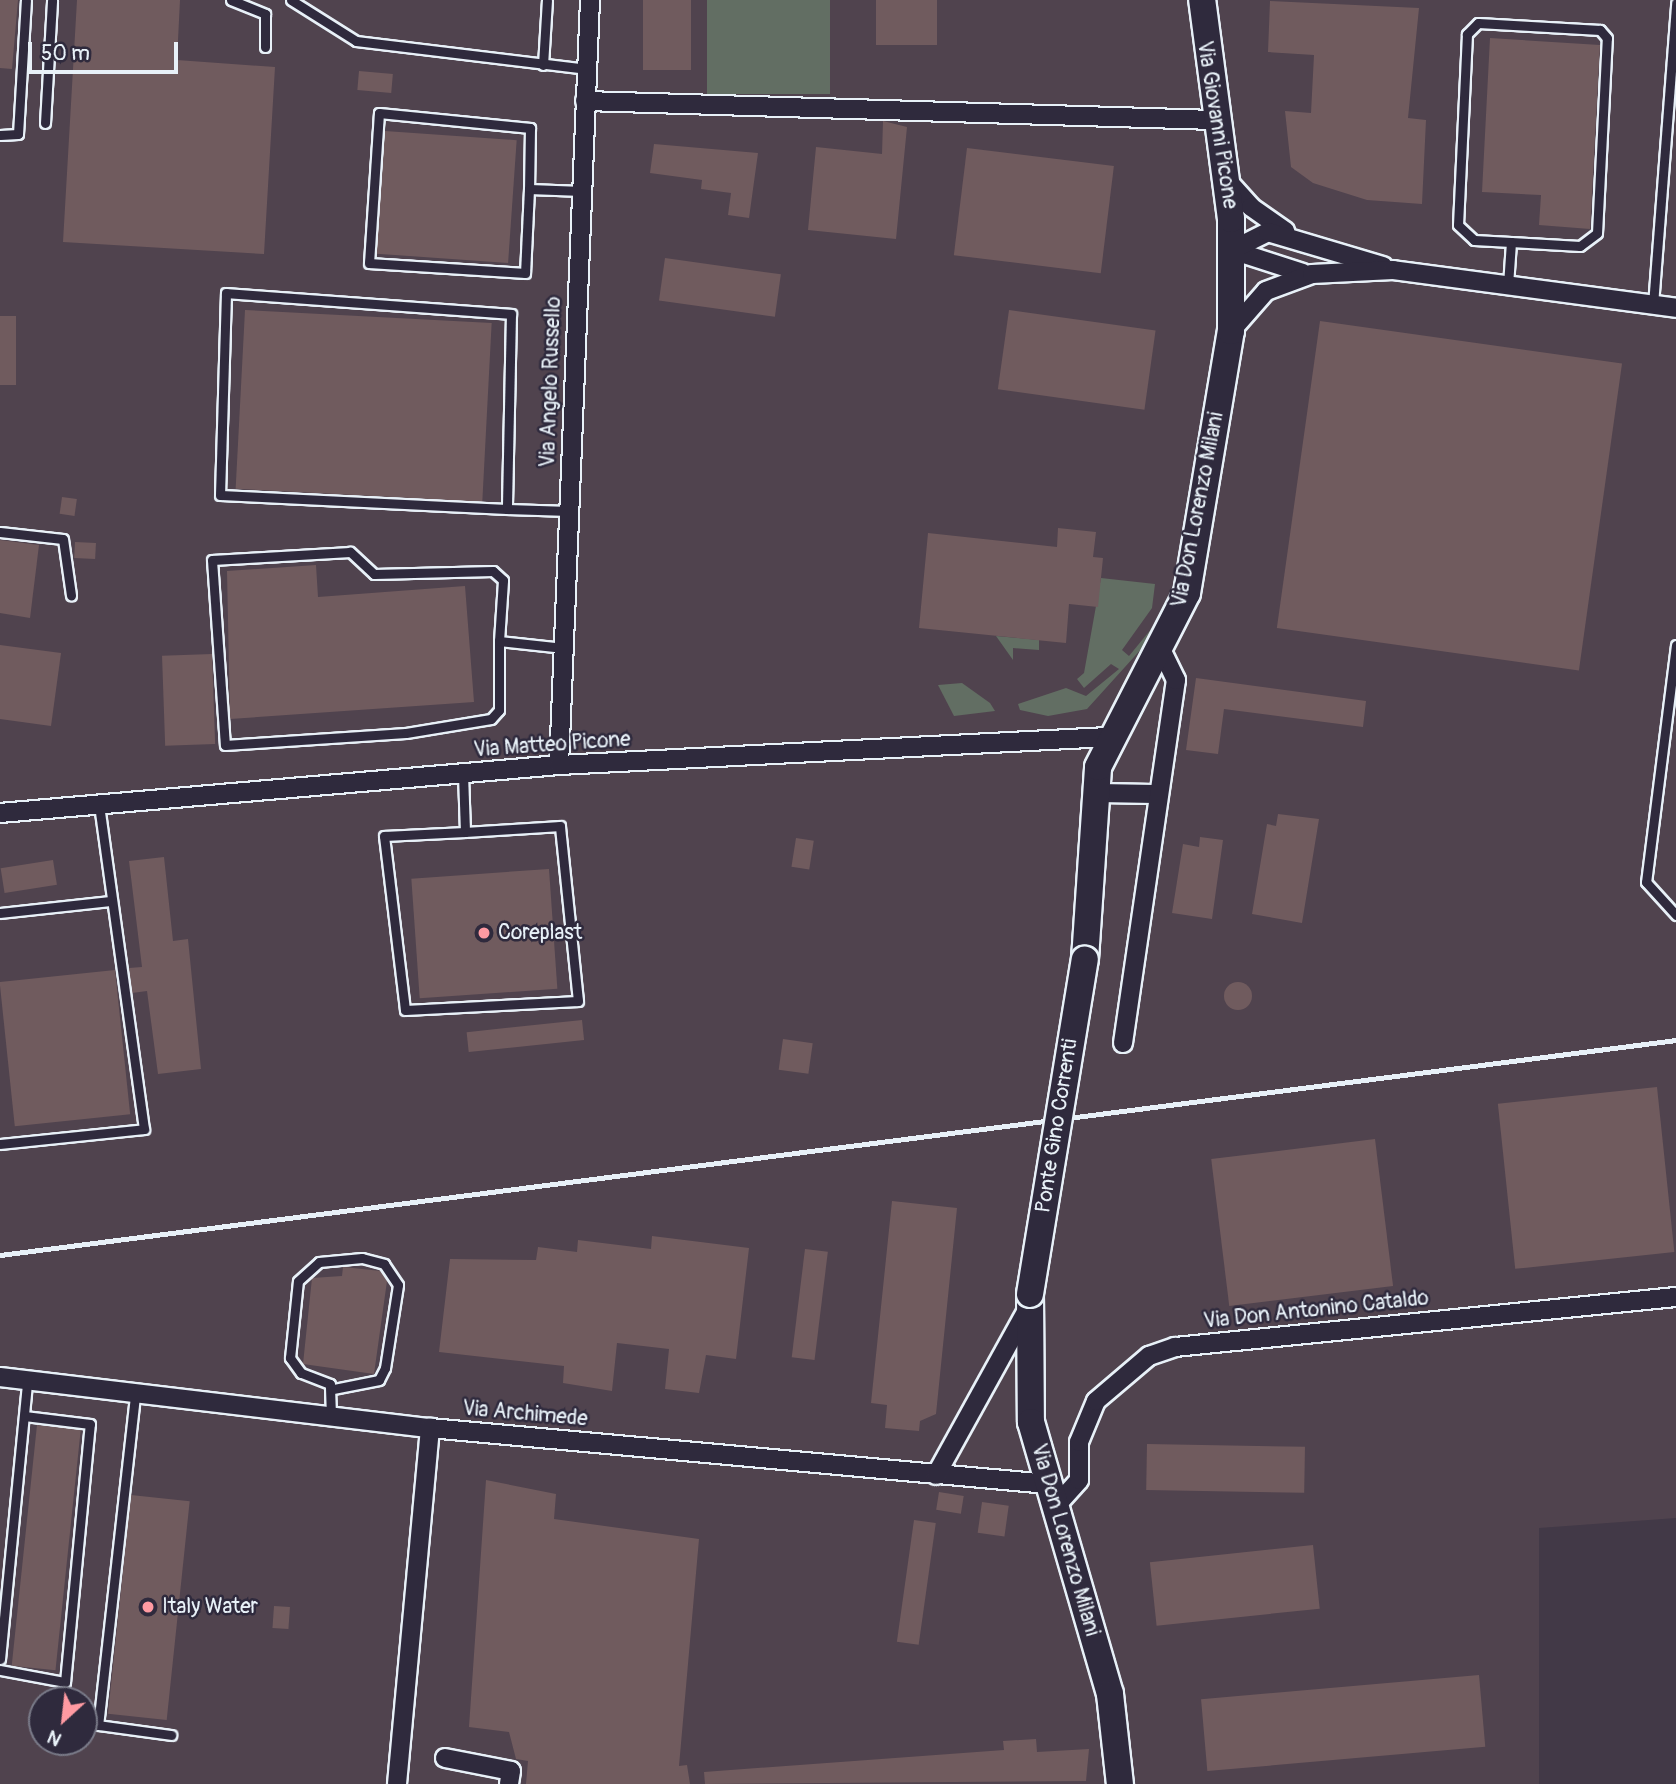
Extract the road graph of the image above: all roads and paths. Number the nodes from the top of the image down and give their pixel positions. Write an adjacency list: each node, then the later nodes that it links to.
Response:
1 (26, 0): 15 (lane)
2 (52, 0): 14 (lane)
3 (231, 0): 9 (lane)
4 (291, 0): 10 (lane)
5 (547, 0): 10 (lane)
6 (590, 0): 11 (street, Via Angelo Russello)
7 (1202, 0): 13 (street, Via Giovanni Picone)
8 (1676, 3): 25 (lane)
9 (265, 47)
10 (543, 65): 11 (lane)
11 (587, 69): 12 (street, Via Angelo Russello)
12 (585, 101): 13 (street); 18 (street, Via Angelo Russello)
13 (1215, 120): 16 (street, Via Giovanni Picone)
14 (45, 122)
15 (0, 135)
16 (1227, 180): 19 (street); 21 (street, Via Giovanni Picone)
17 (529, 189): 17 (lane); 18 (lane)
18 (582, 191): 29 (street, Via Angelo Russello)
19 (1295, 235): 21 (street); 22 (street)
20 (1511, 242): 20 (lane); 24 (lane)
21 (1232, 250): 23 (street); 27 (street, Via Don Lorenzo Milani)
22 (1393, 270): 23 (street); 24 (street)
23 (1312, 274): 27 (street)
24 (1508, 285): 25 (street)
25 (1653, 305): 26 (street)
26 (1676, 308)
27 (1231, 331): 35 (street, Via Don Lorenzo Milani)
28 (508, 509): 28 (lane); 29 (lane)
29 (569, 511): 34 (street, Via Angelo Russello)
30 (0, 532): 31 (lane)
31 (71, 595)
32 (499, 641): 32 (lane); 34 (lane)
33 (1676, 645): 46 (lane)
34 (564, 648): 37 (street, Via Angelo Russello)
35 (1162, 651): 36 (street, Via Don Lorenzo Milani); 40 (street)
36 (1108, 737): 37 (street, Via Matteo Picone); 39 (street, Via Don Lorenzo Milani)
37 (559, 765): 38 (street, Via Matteo Picone)
38 (463, 774): 41 (street, Via Matteo Picone); 43 (lane)
39 (1094, 793): 40 (street); 47 (street, Via Don Lorenzo Milani)
40 (1158, 794): 48 (street)
41 (99, 805): 42 (street, Via Matteo Picone); 44 (lane)
42 (0, 813)
43 (466, 832): 43 (lane)
44 (110, 901): 45 (lane); 49 (lane)
45 (0, 913)
46 (1676, 915)
47 (1085, 959): 51 (street, Ponte Gino Correnti, bridge)
48 (1124, 1043)
49 (0, 1144)
50 (1676, 1297): 61 (street, Via Don Antonino Cataldo)
51 (1028, 1302): 60 (street); 61 (street, Via Don Lorenzo Milani)
52 (0, 1377): 54 (street, Via Archimede)
53 (0, 1384): 54 (street)
54 (27, 1385): 56 (street, Via Archimede); 57 (lane)
55 (333, 1389): 55 (lane); 58 (lane)
56 (135, 1396): 58 (street, Via Archimede); 64 (lane)
57 (24, 1416): 62 (lane); 63 (lane)
58 (331, 1416): 59 (street, Via Archimede)
59 (430, 1427): 60 (street, Via Archimede); 66 (street)
60 (936, 1475): 61 (street, Via Archimede)
61 (1052, 1495): 68 (street, Via Don Lorenzo Milani)
62 (0, 1659)
63 (0, 1670)
64 (171, 1735)
65 (445, 1759): 67 (street)
66 (397, 1784)
67 (509, 1784)
68 (1120, 1784)

